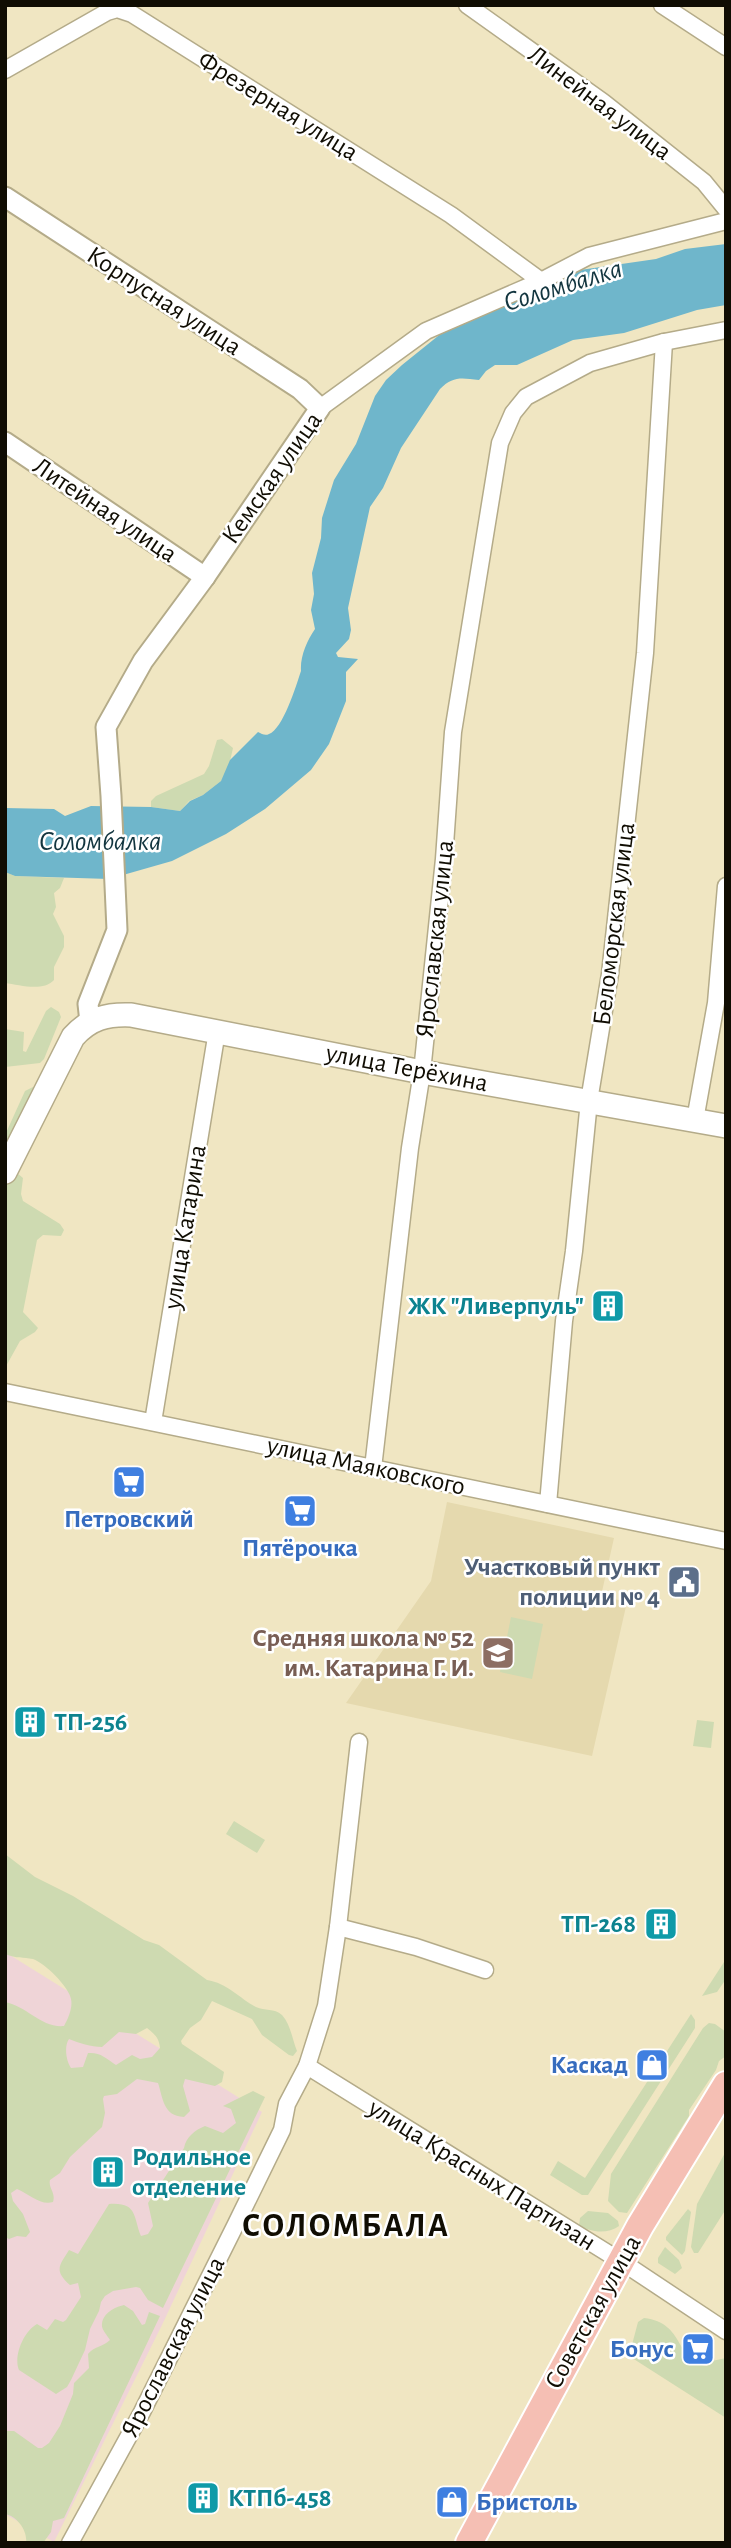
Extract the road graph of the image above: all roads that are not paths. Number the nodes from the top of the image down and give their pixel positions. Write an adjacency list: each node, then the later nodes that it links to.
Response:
1 (467, 5): 6 (street, Линейная улица)
2 (662, 5): 3 (street)
3 (726, 47)
4 (5, 71): 8 (street, Фрезерная улица)
5 (5, 197): 11 (street, Корпусная улица)
6 (726, 209)
7 (726, 220): 8 (street, Кемская улица)
8 (541, 281): 11 (street, Кемская улица)
9 (726, 330): 10 (street)
10 (664, 342): 17 (street, Ярославская улица); 18 (street, Беломорская улица)
11 (320, 408): 13 (street, Кемская улица)
12 (5, 442): 13 (street, Литейная улица)
13 (205, 578): 15 (street, Кемская улица)
14 (726, 886): 19 (street)
15 (90, 1022): 16 (main road, улица Терёхина); 21 (main road)
16 (217, 1031): 17 (main road, улица Терёхина); 23 (street, улица Катарина)
17 (422, 1072): 18 (main road, улица Терёхина); 24 (street, Ярославская улица)
18 (589, 1101): 19 (main road, улица Терёхина); 25 (street, Беломорская улица)
19 (695, 1120): 20 (main road, улица Терёхина)
20 (726, 1126)
21 (5, 1172)
22 (5, 1391): 23 (street, улица Маяковского)
23 (153, 1422): 24 (street, улица Маяковского)
24 (373, 1468): 25 (street, улица Маяковского)
25 (548, 1504): 26 (street, улица Маяковского)
26 (726, 1541)
27 (359, 1742): 28 (street, Ярославская улица)
28 (338, 1927): 29 (street); 30 (street, Ярославская улица)
29 (485, 1970)
30 (307, 2066): 32 (street, улица Красных Партизан); 34 (street, Ярославская улица)
31 (726, 2085): 32 (main road, Советская улица)
32 (622, 2262): 33 (street, улица Красных Партизан); 35 (main road, Советская улица)
33 (726, 2331)
34 (70, 2543)
35 (469, 2543)

